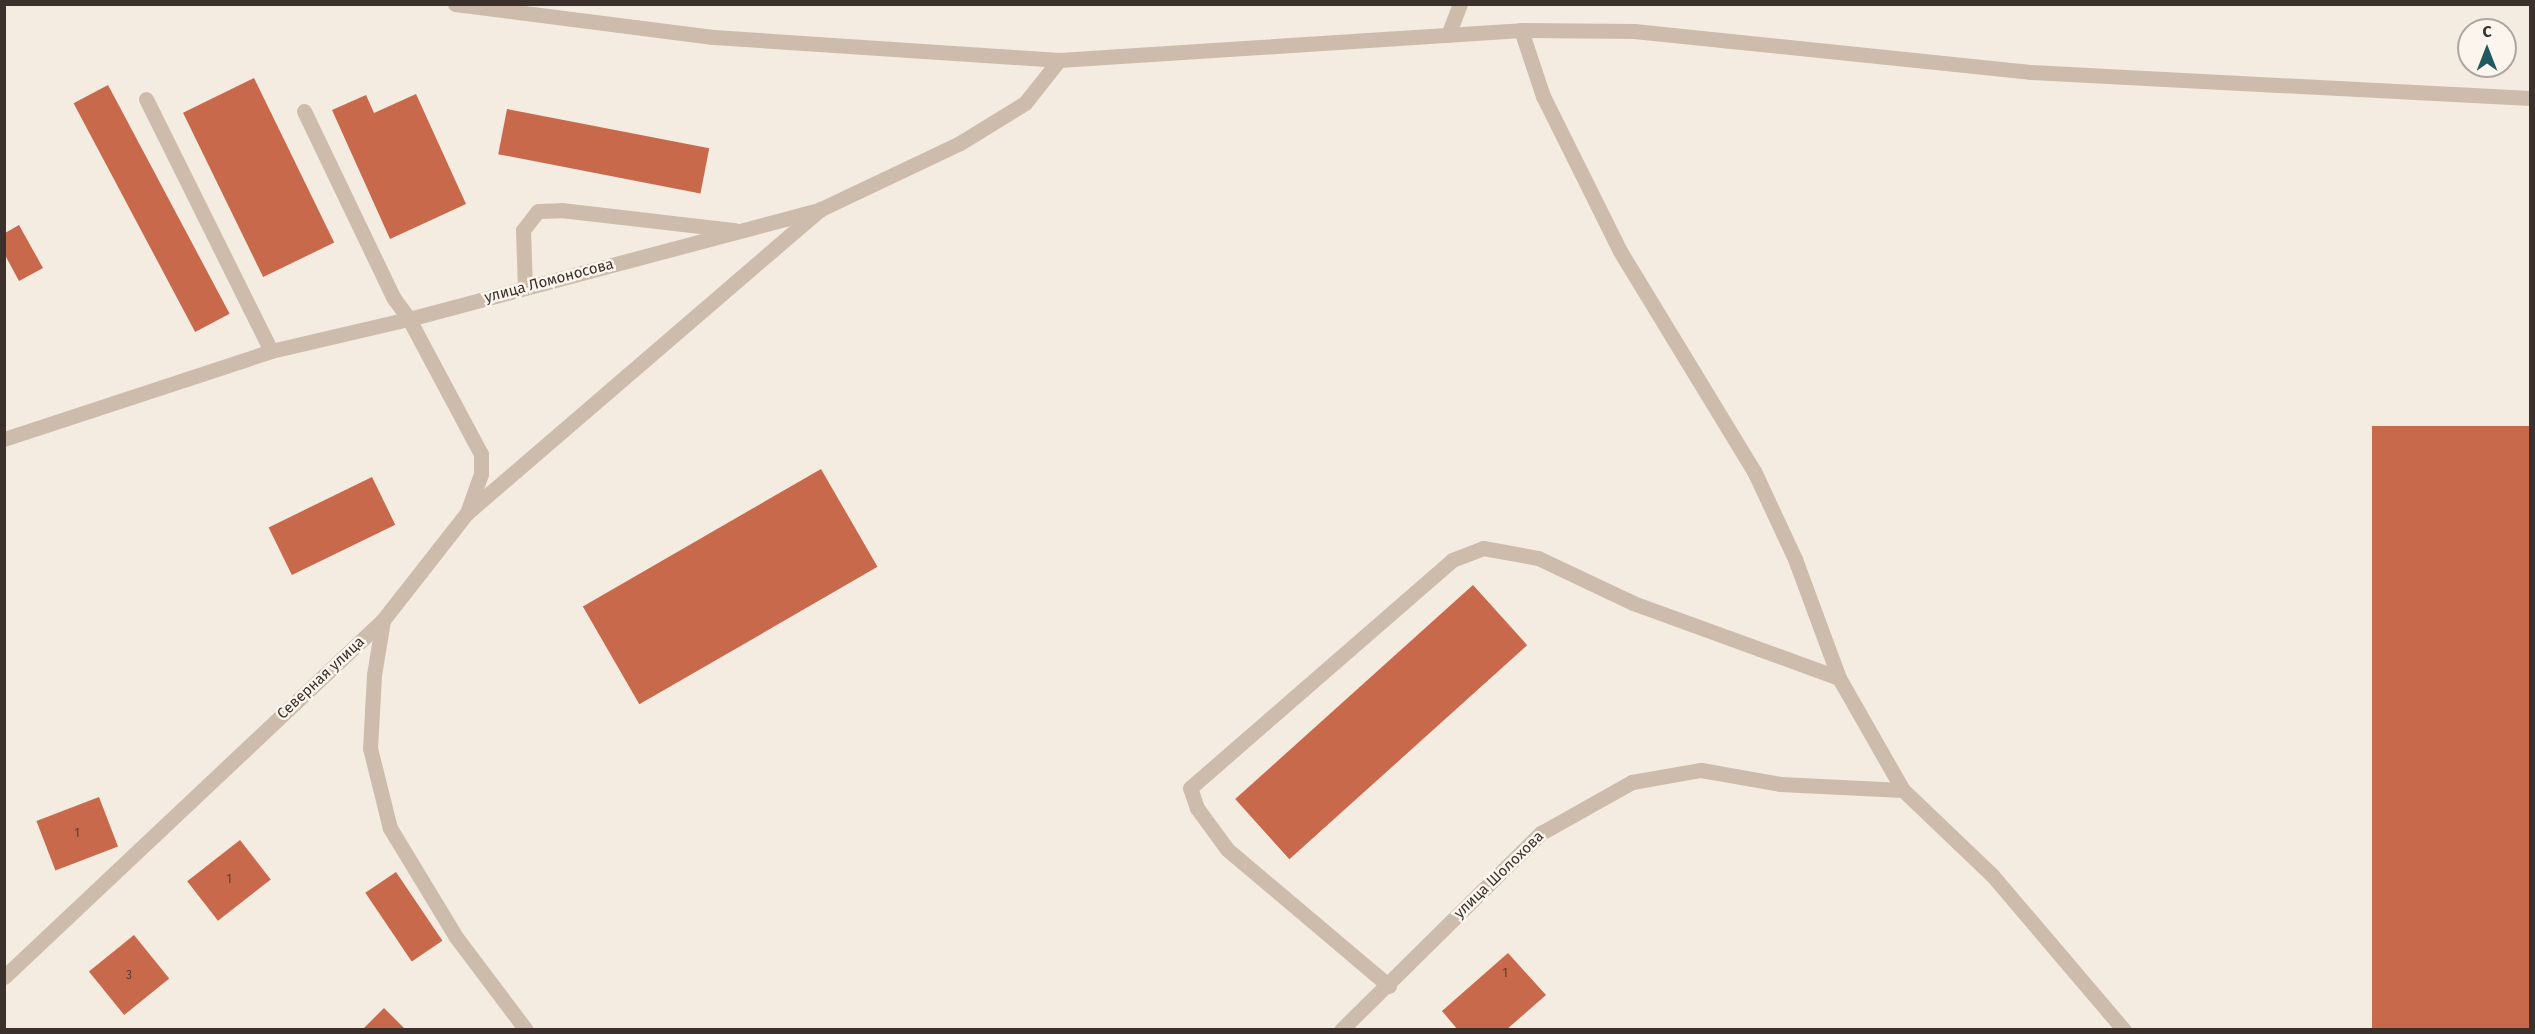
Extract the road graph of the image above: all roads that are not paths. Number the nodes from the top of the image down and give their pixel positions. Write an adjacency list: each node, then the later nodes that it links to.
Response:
1 (455, 4): 5 (street)
2 (1460, 4): 4 (street)
3 (1521, 30): 4 (street); 7 (street); 17 (street)
4 (1448, 35): 5 (street)
5 (1059, 60): 9 (street, улица Ломоносова)
6 (146, 99): 13 (street)
7 (2530, 99)
8 (304, 111): 12 (street, Северная улица)
9 (821, 209): 10 (street, улица Ломоносова); 15 (street)
10 (735, 230): 11 (street, улица Ломоносова); 11 (street)
11 (525, 288): 12 (street, улица Ломоносова)
12 (409, 320): 13 (street, улица Ломоносова); 15 (street, Северная улица)
13 (271, 351): 14 (street, улица Ломоносова)
14 (4, 439)
15 (468, 513): 16 (street, Северная улица)
16 (383, 620): 19 (street, Северная улица); 21 (street)
17 (1839, 678): 18 (street); 20 (street)
18 (1902, 790): 20 (street, улица Шолохова); 23 (street)
19 (4, 977)
20 (1389, 986): 22 (street, улица Шолохова)
21 (526, 1029)
22 (1341, 1029)
23 (2124, 1029)

